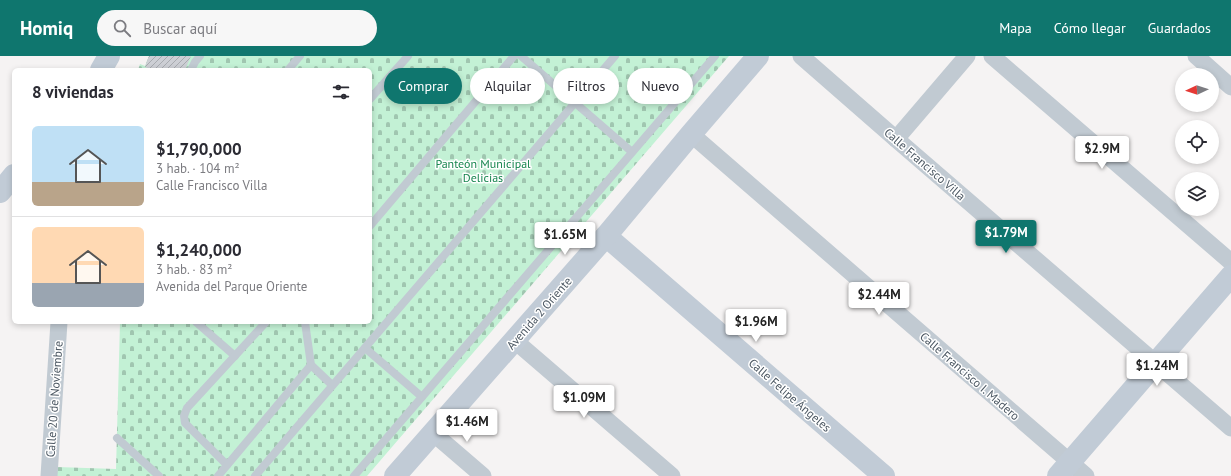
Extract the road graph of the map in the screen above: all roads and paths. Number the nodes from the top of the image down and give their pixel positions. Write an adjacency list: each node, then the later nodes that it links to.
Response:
1 (109, 56): 14 (street)
2 (200, 56): 15 (lane)
3 (300, 56): 16 (lane)
4 (408, 56): 20 (lane)
5 (514, 56): 28 (lane)
6 (521, 56): 18 (lane)
7 (615, 56): 17 (lane)
8 (714, 56): 25 (lane)
9 (758, 56): 23 (street, Avenida 2 Oriente)
10 (801, 56): 24 (street, Calle Francisco Villa)
11 (967, 56): 24 (street)
12 (992, 56): 30 (street)
13 (1196, 56): 19 (street)
14 (102, 68)
15 (192, 68)
16 (290, 68)
17 (605, 68)
18 (553, 84)
19 (1231, 87)
20 (372, 97)
21 (574, 104): 37 (lane)
22 (576, 104): 25 (lane)
23 (691, 134): 29 (street, Avenida 2 Oriente); 47 (street, Calle Francisco I. Madero)
24 (896, 139): 39 (street, Calle Francisco Villa)
25 (632, 152): 42 (lane)
26 (12, 178): 27 (street)
27 (0, 192)
28 (372, 224)
29 (606, 236): 36 (street, Avenida 2 Oriente); 56 (street, Calle Felipe Ángeles)
30 (1231, 262)
31 (1231, 276): 39 (street)
32 (59, 324): 48 (street, Calle 20 de Noviembre)
33 (198, 324): 38 (lane)
34 (264, 324): 38 (lane)
35 (305, 324): 40 (lane)
36 (514, 340): 44 (street, Avenida 2 Oriente); 55 (street)
37 (365, 348): 41 (lane); 42 (lane)
38 (235, 356): 46 (lane)
39 (1156, 364): 43 (street, Calle Francisco Villa); 47 (street)
40 (311, 365): 41 (lane); 46 (lane)
41 (332, 385): 51 (lane)
42 (422, 397): 52 (lane)
43 (1231, 428)
44 (433, 433): 53 (street, Avenida 2 Oriente); 54 (street)
45 (117, 438): 49 (lane)
46 (227, 465): 50 (lane)
47 (1064, 469): 57 (street, Calle Francisco I. Madero)
48 (49, 476)
49 (160, 476)
50 (218, 476)
51 (254, 476)
52 (354, 476)
53 (395, 476)
54 (482, 476)
55 (672, 476)
56 (884, 476)
57 (1086, 476)

